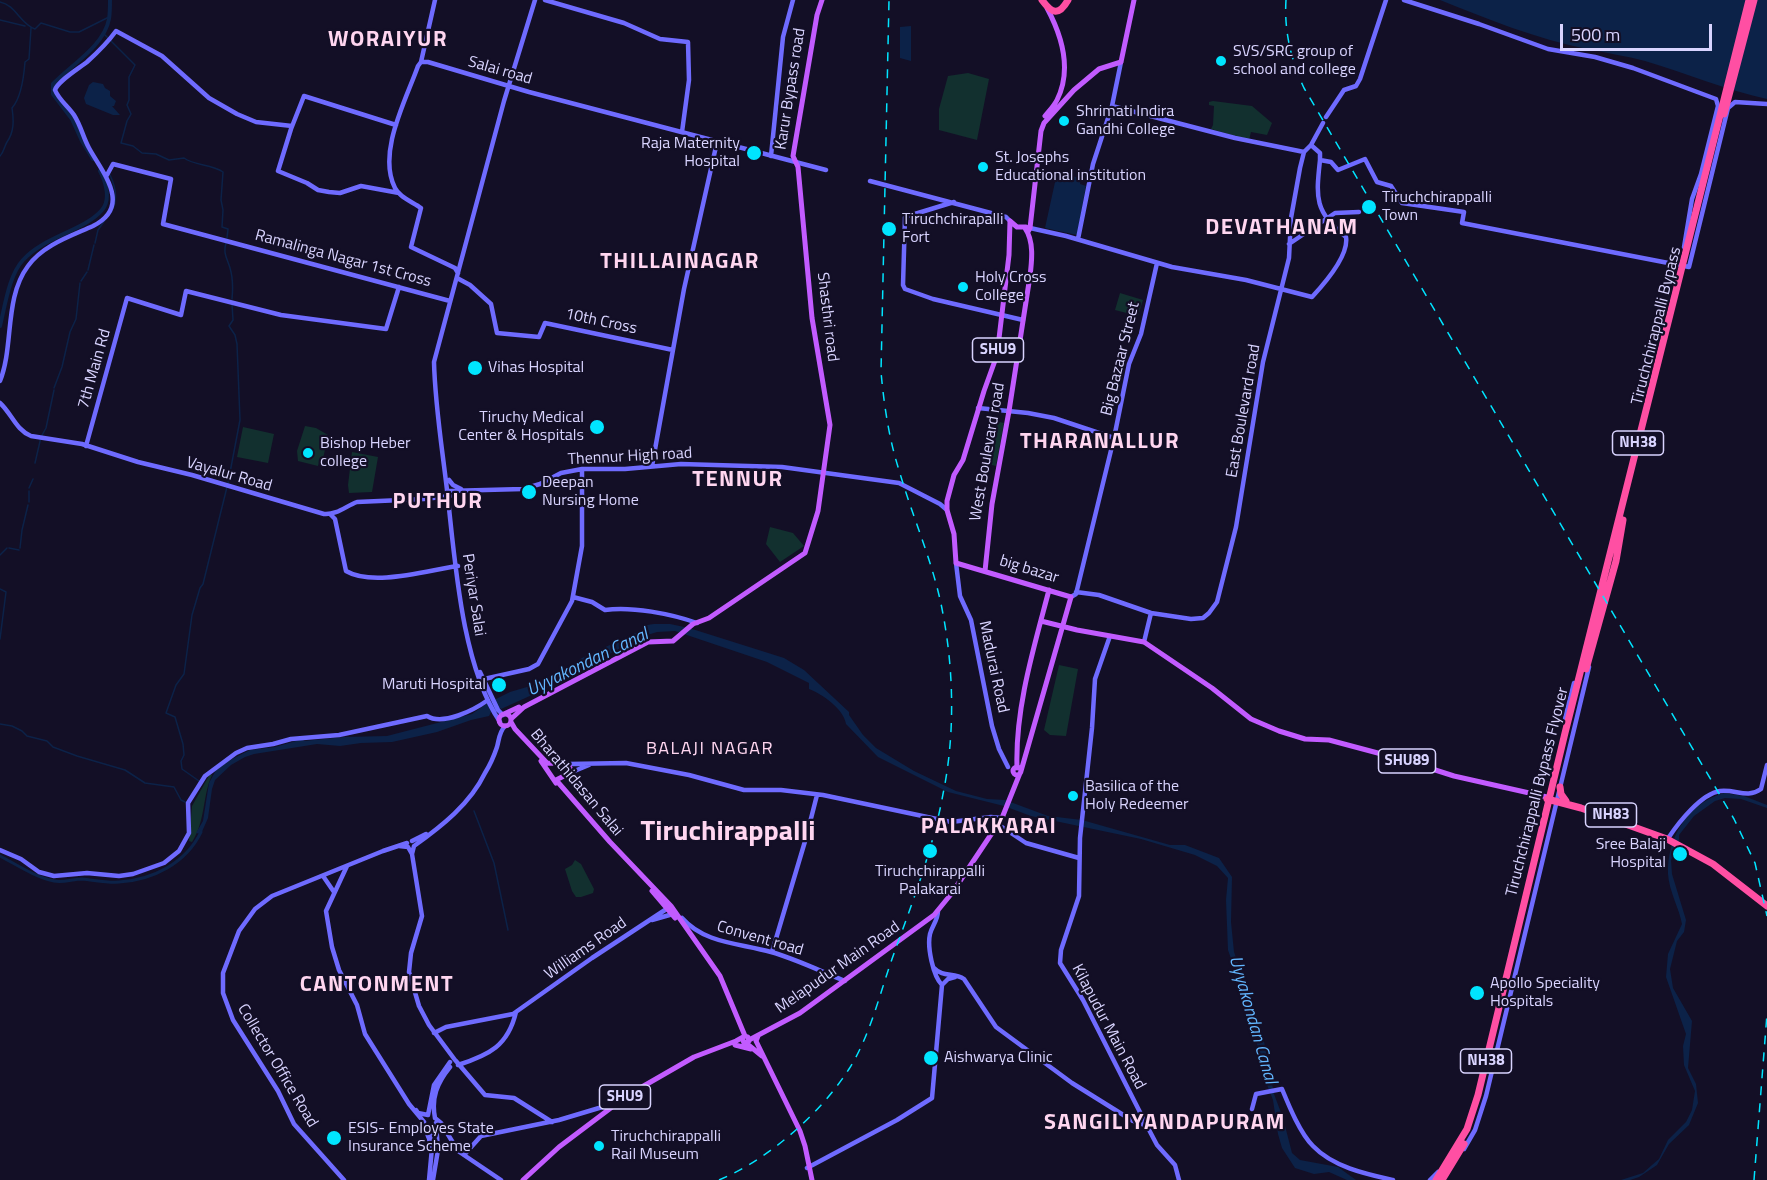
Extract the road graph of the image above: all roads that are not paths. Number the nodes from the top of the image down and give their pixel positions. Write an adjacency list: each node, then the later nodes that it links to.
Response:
1 (435, 0): 18 (street)
2 (535, 0): 20 (street)
3 (545, 0): 15 (street)
4 (575, 0): 15 (street)
5 (793, 0): 34 (street)
6 (822, 0): 36 (main road, Karur Bypass road)
7 (1134, 0): 19 (main road)
8 (1386, 0): 26 (street)
9 (1399, 0): 12 (street)
10 (1749, 0): 21 (highway, Tiruchchirappalli Bypass / NH38)
11 (1754, 0): 21 (highway, Tiruchchirappalli Bypass / NH38)
12 (1409, 1): 17 (street)
13 (1044, 3): 14 (highway); 16 (main road)
14 (1067, 3): 16 (main road)
15 (572, 7): 30 (street)
16 (1058, 27): 25 (main road)
17 (1566, 51): 21 (street); 41 (street)
18 (421, 62): 20 (street, Salai road); 28 (street)
19 (1121, 62): 24 (street); 25 (main road)
20 (509, 86): 30 (street, Salai road); 53 (street)
21 (1728, 91): 22 (street); 41 (highway, Tiruchchirappalli Bypass / NH38)
22 (1739, 102): 23 (street); 41 (street)
23 (1767, 104)
24 (1112, 106): 33 (street); 49 (street)
25 (1053, 109): 47 (main road, West Boulevard road)
26 (1326, 117)
27 (1323, 123): 32 (street)
28 (396, 125): 29 (street); 40 (street)
29 (292, 126): 38 (street); 40 (street)
30 (682, 132): 31 (street, Salai road)
31 (717, 142): 34 (street, Salai road); 59 (street)
32 (1311, 145): 33 (street); 35 (street)
33 (1304, 154): 50 (street, East Boulevard road)
34 (771, 156): 36 (street, Salai road)
35 (1320, 160): 44 (street); 52 (street)
36 (796, 162): 37 (street, Salai road); 87 (main road, Shasthri road)
37 (826, 170)
38 (107, 175): 54 (street, Ramalinga Nagar 1st Cross); 60 (street)
39 (870, 181): 42 (street)
40 (399, 194): 53 (street)
41 (1700, 198): 52 (highway, Tiruchchirappalli Bypass / NH38)
42 (954, 202): 45 (street); 57 (street)
43 (1359, 212): 44 (street)
44 (1325, 218): 50 (street); 55 (street)
45 (1010, 221): 46 (main road); 48 (main road, SHU9)
46 (1017, 227): 47 (main road); 48 (main road)
47 (1028, 229): 49 (street); 58 (main road, West Boulevard road)
48 (1010, 234): 57 (main road, SHU9)
49 (1078, 239): 51 (street)
50 (1290, 243): 55 (street, East Boulevard road)
51 (1157, 263): 55 (street); 67 (street, Big Bazaar Street)
52 (1686, 266): 81 (highway, Tiruchchirappalli Bypass / NH38)
53 (458, 275): 56 (street); 59 (street, 10th Cross)
54 (399, 287): 56 (street, Ramalinga Nagar 1st Cross); 68 (street, 7th Main Rd)
55 (1283, 289): 85 (street, East Boulevard road)
56 (450, 301): 66 (street)
57 (1002, 315): 58 (street); 63 (main road, SHU9)
58 (1023, 320): 64 (main road, West Boulevard road)
59 (673, 350): 69 (street)
60 (0, 381)
61 (0, 403): 65 (street, Vayalur Road)
62 (0, 408): 65 (street, Vayalur Road)
63 (978, 408): 64 (street); 74 (main road, SHU9)
64 (1009, 411): 67 (street); 80 (main road, West Boulevard road)
65 (10, 416): 68 (street, Vayalur Road)
66 (440, 424): 71 (street); 73 (street)
67 (1114, 438): 83 (street, Big Bazaar Street)
68 (86, 446): 77 (street, Vayalur Road)
69 (652, 466): 70 (street, Thennur High road); 75 (street, Thennur High road)
70 (582, 469): 72 (street, Thennur High road); 84 (street)
71 (448, 480): 72 (street); 73 (street)
72 (467, 491): 73 (street, Thennur High road)
73 (449, 494): 77 (street); 79 (street, Periyar Salai)
74 (946, 501): 75 (street); 76 (main road, SHU9)
75 (940, 504): 76 (street, Thennur High road)
76 (947, 510): 78 (main road, SHU9)
77 (331, 515): 79 (street)
78 (956, 563): 80 (main road, big bazar); 105 (street, Madurai Road / SHU9)
79 (457, 566): 93 (street, Periyar Salai); 96 (street, Periyar Salai)
80 (985, 571): 82 (main road, big bazar)
81 (1605, 589): 92 (highway, Tiruchchirappalli Bypass / NH38); 92 (highway, Tiruchchirappalli Bypass / NH38)
82 (1049, 590): 83 (main road, big bazar); 86 (main road)
83 (1074, 595): 85 (street); 88 (main road, big bazar)
84 (573, 597): 87 (street); 94 (street)
85 (1151, 613): 91 (street)
86 (1041, 621): 88 (main road); 105 (main road)
87 (691, 624): 89 (main road)
88 (1063, 627): 90 (main road, SHU89); 105 (main road, big bazar)
89 (677, 636): 97 (main road); 98 (main road)
90 (1110, 636): 91 (main road, SHU89); 121 (street, Kilapudur Main Road)
91 (1144, 642): 110 (main road, SHU89)
92 (1587, 657): 107 (street); 108 (street); 120 (highway, Tiruchchirappalli Bypass Flyover / NH38)
93 (483, 678): 94 (street); 95 (street, Periyar Salai)
94 (496, 678): 95 (street)
95 (490, 693): 96 (street, Periyar Salai)
96 (490, 699): 98 (street); 119 (street)
97 (524, 707): 99 (main road); 100 (main road)
98 (500, 713): 99 (main road); 99 (main road)
99 (505, 724): 100 (main road, Bharathidasan Salai); 101 (main road, Bharathidasan Salai); 115 (street); 115 (street)
100 (515, 729): 101 (main road, Bharathidasan Salai)
101 (545, 764): 102 (main road, Bharathidasan Salai); 122 (main road, Bharathidasan Salai)
102 (568, 764): 103 (street); 106 (main road, Bharathidasan Salai)
103 (592, 764): 106 (street); 109 (street)
104 (1767, 765): 116 (street)
105 (1016, 770): 113 (main road, SHU9)
106 (572, 772): 122 (main road, Bharathidasan Salai)
107 (1550, 787): 110 (main road)
108 (1560, 787): 111 (highway); 112 (street)
109 (817, 795): 113 (street); 133 (street)
110 (1544, 799): 112 (highway); 132 (street)
111 (1566, 801): 112 (highway, NH83); 116 (highway, NH83)
112 (1556, 804): 116 (highway, NH83); 132 (street)
113 (1002, 818): 129 (main road, Melapudur Main Road / SHU9)
114 (999, 825): 121 (street)
115 (423, 838): 117 (street)
116 (1670, 839): 118 (highway, NH83)
117 (410, 844): 123 (street, Collector Office Road); 139 (street)
118 (1682, 846): 126 (highway, NH83); 127 (highway, NH83)
119 (0, 850)
120 (1540, 851): 132 (highway, Tiruchchirappalli Bypass Flyover / NH38); 163 (highway, Tiruchchirappalli Bypass Flyover / NH38)
121 (1079, 858): 152 (street, Kilapudur Main Road)
122 (628, 862): 128 (main road, Bharathidasan Salai)
123 (347, 866): 124 (street, Collector Office Road); 125 (street)
124 (323, 876): 125 (street); 155 (street, Collector Office Road)
125 (334, 892): 145 (street)
126 (1767, 901)
127 (1767, 906)
128 (669, 908): 130 (main road, Bharathidasan Salai); 131 (street, Williams Road)
129 (938, 911): 134 (street); 136 (main road, Melapudur Main Road / SHU9)
130 (674, 914): 131 (street); 133 (street, Convent road); 141 (main road, Bharathidasan Salai)
131 (652, 920): 138 (street, Williams Road)
132 (1520, 933): 162 (street); 162 (highway, NH38); 163 (street)
133 (772, 952): 136 (street, Convent road)
134 (934, 968): 135 (street); 137 (street)
135 (960, 976): 137 (street); 152 (street)
136 (843, 980): 140 (main road, Melapudur Main Road / SHU9); 141 (main road, Melapudur Main Road / SHU9)
137 (942, 986): 154 (street)
138 (516, 1012): 139 (street, Williams Road); 144 (street)
139 (434, 1033): 144 (street)
140 (758, 1036): 141 (main road, Melapudur Main Road / SHU9); 143 (main road)
141 (745, 1039): 142 (main road, SHU9); 143 (main road); 146 (main road, SHU9)
142 (735, 1045): 143 (main road); 146 (main road, SHU9)
143 (758, 1051): 154 (main road)
144 (454, 1063): 148 (street); 149 (street); 150 (street)
145 (409, 1101): 148 (street); 151 (street)
146 (615, 1105): 150 (street); 158 (main road, SHU9)
147 (1252, 1109): 161 (street)
148 (428, 1115): 149 (street); 151 (street)
149 (435, 1120): 151 (street); 153 (street); 156 (street)
150 (552, 1122): 153 (street)
151 (427, 1126): 156 (street)
152 (1147, 1126): 160 (street, Kilapudur Main Road)
153 (467, 1156): 157 (street)
154 (809, 1167): 159 (main road)
155 (342, 1180)
156 (431, 1180)
157 (500, 1180)
158 (525, 1180)
159 (811, 1180)
160 (1179, 1180)
161 (1393, 1180)
162 (1433, 1180)
163 (1444, 1180)

